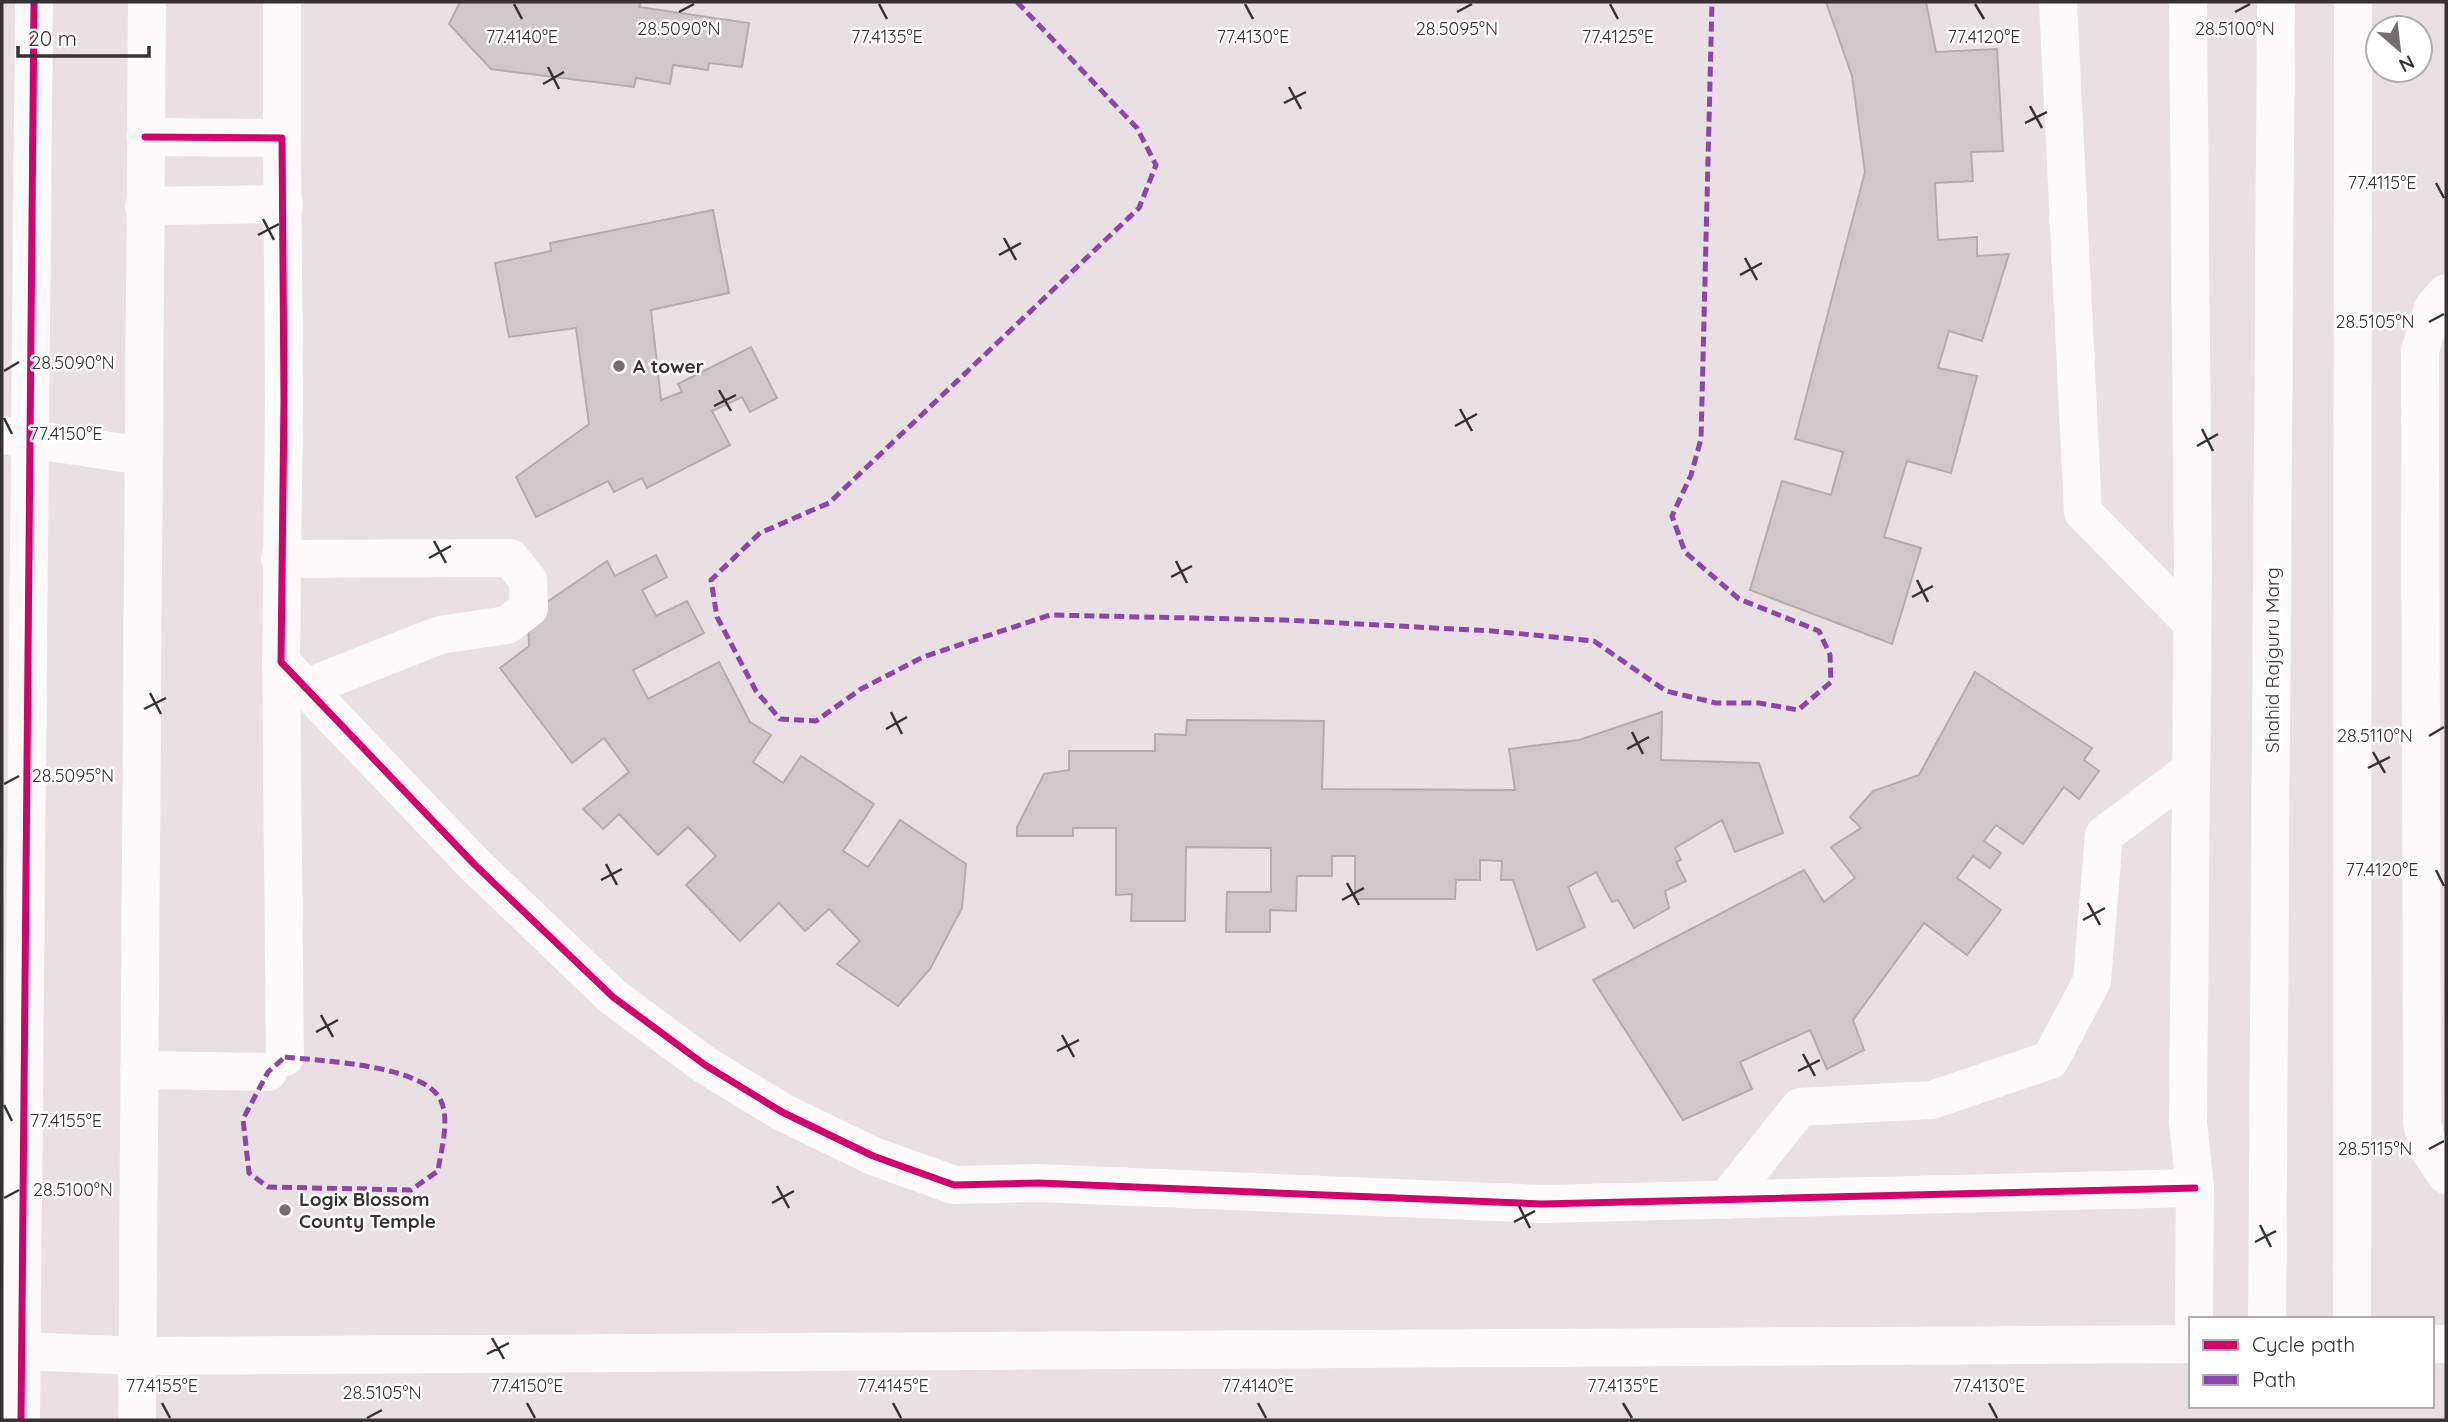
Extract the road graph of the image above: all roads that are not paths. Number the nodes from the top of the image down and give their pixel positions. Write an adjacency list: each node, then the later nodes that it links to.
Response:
1 (34, 2): 13 (street)
2 (147, 2): 8 (street)
3 (282, 2): 9 (street)
4 (2058, 2): 16 (street)
5 (2189, 2): 16 (street)
6 (2276, 2): 25 (street, Shahid Rajguru Marg)
7 (2353, 2): 26 (street)
8 (145, 137): 9 (street); 11 (street)
9 (282, 138): 10 (street)
10 (284, 204): 11 (street); 15 (street)
11 (144, 206): 14 (street)
12 (2446, 293): 21 (street)
13 (15, 438): 14 (street); 20 (street)
14 (143, 456): 19 (street)
15 (280, 559): 17 (street); 17 (street)
16 (2192, 623): 18 (street)
17 (292, 676): 19 (street); 23 (street)
18 (2191, 770): 22 (street); 23 (street)
19 (139, 1069): 29 (street)
20 (13, 1173): 28 (street)
21 (2446, 1175)
22 (2195, 1188): 23 (street); 24 (street)
23 (1726, 1200)
24 (2194, 1317)
25 (2267, 1317)
26 (2352, 1317)
27 (2189, 1344): 29 (street)
28 (12, 1350): 29 (street); 30 (street)
29 (137, 1356): 31 (street)
30 (21, 1420)
31 (137, 1420)

